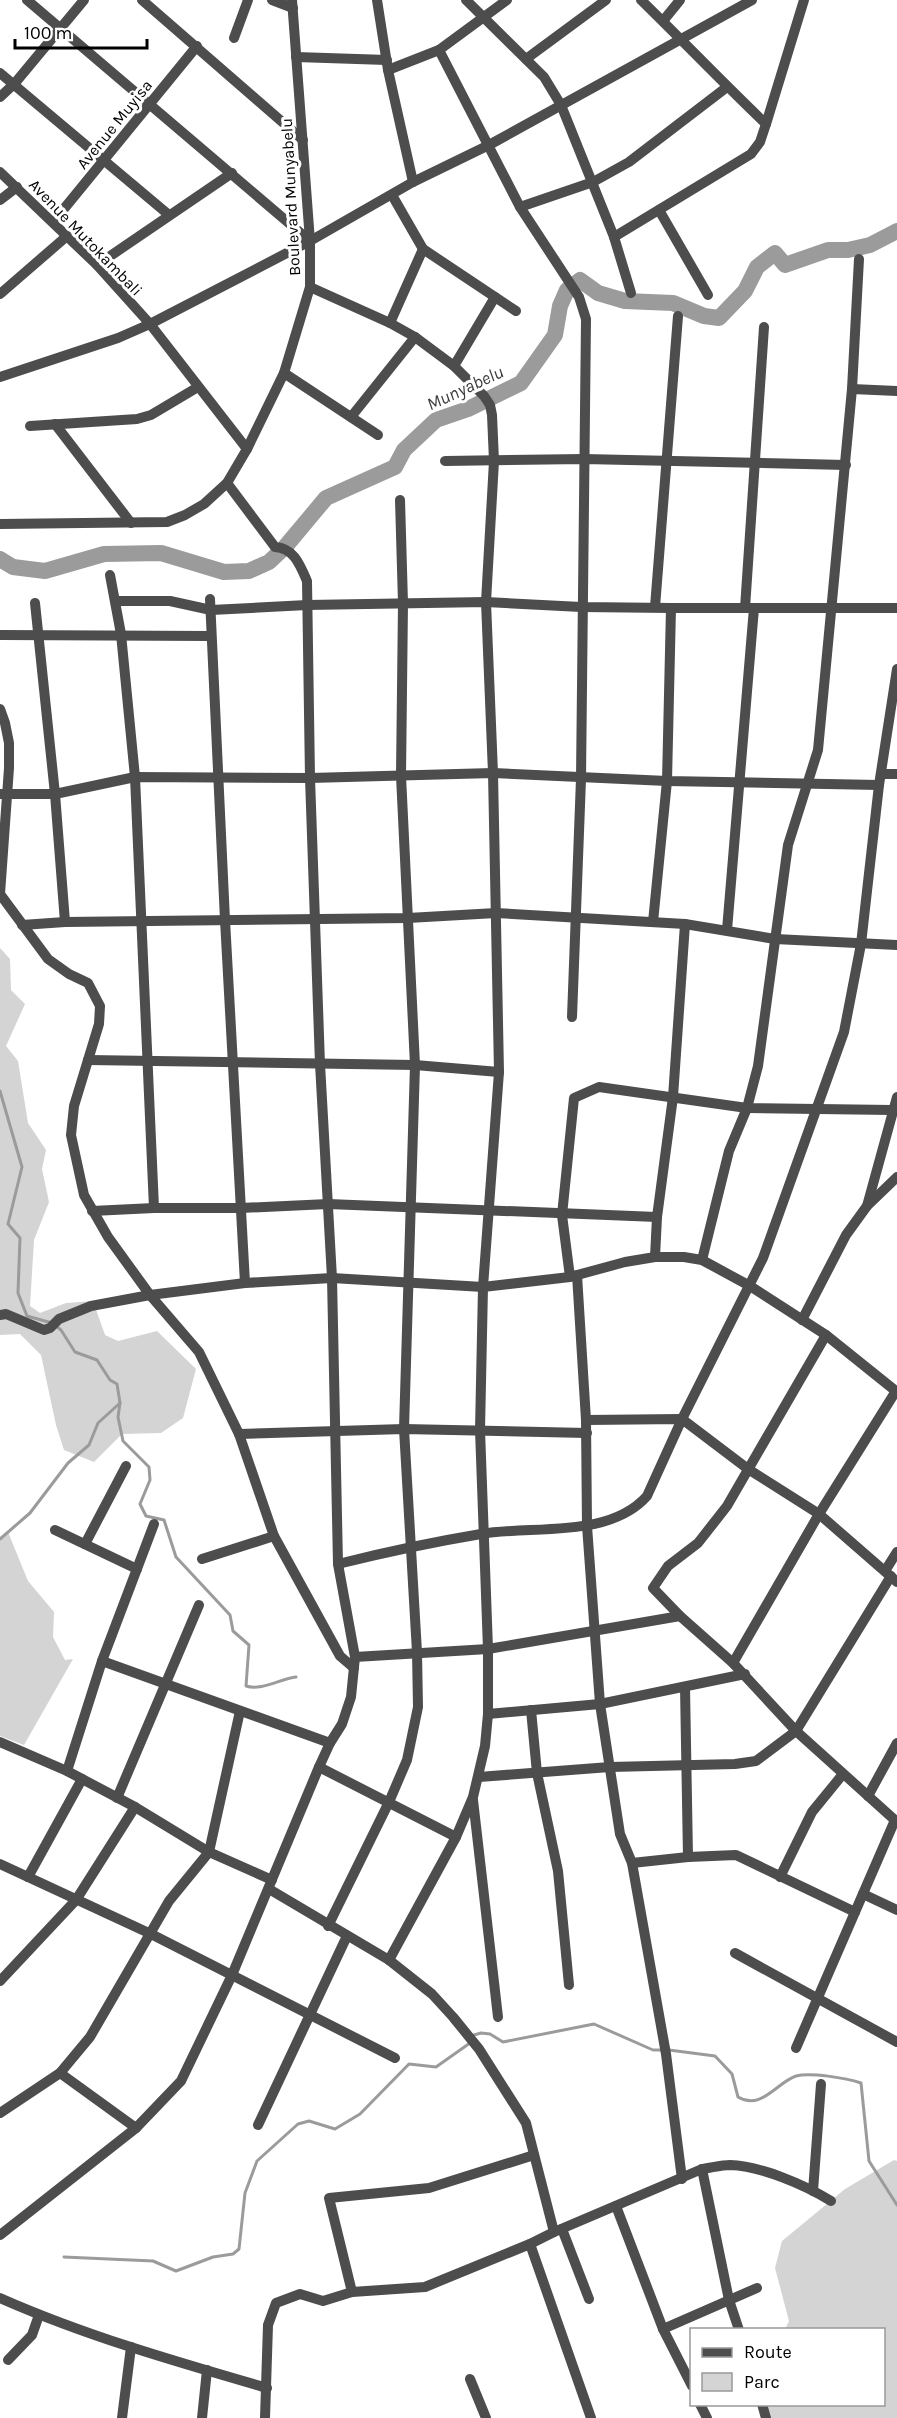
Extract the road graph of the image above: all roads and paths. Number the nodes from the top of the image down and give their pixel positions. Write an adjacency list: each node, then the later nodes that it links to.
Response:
1 (27, 0): 17 (street)
2 (84, 0): 17 (street)
3 (142, 0): 20 (street)
4 (248, 0): 18 (street)
5 (272, 0): 14 (street)
6 (377, 0): 24 (street)
7 (466, 0): 15 (street)
8 (507, 0): 15 (street)
9 (606, 0): 23 (street)
10 (641, 0): 16 (street)
11 (680, 0): 16 (street)
12 (752, 0): 19 (street)
13 (804, 0): 31 (street)
14 (292, 4): 22 (street, Boulevard Munyabelu)
15 (485, 17): 21 (street); 23 (street)
16 (663, 21): 19 (street)
17 (60, 29): 26 (street); 30 (street)
18 (234, 38)
19 (682, 38): 27 (street); 29 (street)
20 (197, 46): 30 (street, Avenue Muyisa); 32 (street)
21 (439, 50): 24 (street); 33 (street)
22 (296, 57): 24 (street); 32 (street, Boulevard Munyabelu)
23 (526, 59): 29 (street)
24 (388, 65): 37 (street)
25 (0, 73): 26 (street)
26 (15, 83): 28 (street); 34 (street)
27 (727, 87): 31 (street); 38 (street)
28 (0, 97)
29 (561, 105): 33 (street); 38 (street)
30 (149, 106): 34 (street, Avenue Muyisa); 36 (street)
31 (766, 124): 43 (street)
32 (303, 140): 48 (street, Boulevard Munyabelu)
33 (489, 145): 37 (street); 42 (street)
34 (103, 161): 44 (street); 45 (street, Avenue Muyisa)
35 (0, 172): 39 (street, Avenue Mutokambali)
36 (232, 173): 44 (street); 48 (street)
37 (413, 182): 40 (street)
38 (593, 182): 42 (street); 47 (street)
39 (17, 187): 41 (street); 45 (street, Avenue Mutokambali)
40 (392, 195): 48 (street); 49 (street)
41 (0, 200)
42 (520, 207): 74 (street)
43 (659, 210): 47 (street); 55 (street)
44 (170, 215): 51 (street)
45 (54, 221): 46 (street, Avenue Mutokambali)
46 (67, 236): 51 (street, Avenue Mutokambali); 54 (street)
47 (614, 237): 53 (street)
48 (310, 241): 52 (street, Boulevard Munyabelu); 60 (street)
49 (423, 249): 56 (street); 59 (street)
50 (859, 259): 67 (street)
51 (97, 265): 60 (street, Avenue Mutokambali)
52 (310, 287): 59 (street); 64 (street, Boulevard Munyabelu)
53 (631, 293)
54 (0, 294)
55 (708, 295)
56 (495, 297): 57 (street); 63 (street)
57 (516, 311)
58 (678, 316): 75 (street)
59 (390, 323): 62 (street)
60 (150, 324): 65 (street); 66 (street, Avenue Mutokambali)
61 (764, 327): 78 (street)
62 (415, 337): 63 (street); 69 (street)
63 (454, 366): 77 (street)
64 (284, 373): 69 (street); 73 (street, Boulevard Munyabelu)
65 (0, 376)
66 (198, 387): 70 (street); 73 (street, Avenue Mutokambali)
67 (852, 389): 68 (street); 79 (street)
68 (897, 391)
69 (351, 417): 72 (street)
70 (55, 424): 71 (street); 82 (street)
71 (30, 426)
72 (378, 435)
73 (247, 449): 80 (street, Boulevard Munyabelu)
74 (584, 459): 75 (street); 77 (street); 91 (street)
75 (667, 460): 78 (street); 92 (street)
76 (445, 461): 77 (street)
77 (494, 461): 86 (street)
78 (754, 462): 79 (street); 95 (street)
79 (846, 465): 93 (street)
80 (227, 483): 82 (street, Boulevard Munyabelu); 90 (street)
81 (400, 500): 88 (street)
82 (131, 523): 83 (street, Boulevard Munyabelu)
83 (0, 524)
84 (110, 575): 85 (street)
85 (115, 602): 89 (street); 97 (street)
86 (486, 602): 88 (street); 91 (street); 103 (street)
87 (35, 603): 99 (street)
88 (403, 603): 90 (street); 105 (street)
89 (211, 604): 90 (street); 100 (street)
90 (308, 605): 108 (street)
91 (581, 607): 92 (street); 109 (street)
92 (654, 607): 94 (street)
93 (831, 607): 95 (street); 96 (street); 113 (street)
94 (671, 608): 95 (street); 111 (street)
95 (749, 608): 112 (street)
96 (897, 608)
97 (121, 634): 99 (street); 100 (street); 106 (street)
98 (0, 635): 99 (street)
99 (38, 636): 115 (street)
100 (211, 636): 107 (street)
101 (897, 669): 110 (street)
102 (0, 709): 114 (street)
103 (493, 773): 105 (street); 109 (street); 116 (street)
104 (897, 774): 110 (street)
105 (401, 776): 108 (street); 119 (street)
106 (135, 777): 107 (street); 115 (street); 120 (street)
107 (218, 778): 108 (street); 121 (street)
108 (310, 778): 118 (street)
109 (581, 778): 111 (street); 117 (street)
110 (880, 779): 113 (street); 128 (street)
111 (667, 781): 112 (street); 123 (street)
112 (739, 783): 113 (street); 126 (street)
113 (808, 785): 127 (street)
114 (4, 794): 115 (street); 125 (street)
115 (55, 794): 122 (street)
116 (496, 913): 117 (street); 119 (street); 136 (street)
117 (575, 916): 123 (street); 130 (street)
118 (316, 918): 119 (street); 121 (street); 134 (street)
119 (408, 918): 135 (street)
120 (140, 920): 121 (street); 122 (street); 132 (street)
121 (225, 920): 133 (street)
122 (65, 922): 125 (street)
123 (653, 922): 124 (street)
124 (686, 924): 126 (street); 137 (street)
125 (22, 925): 131 (street)
126 (727, 930): 127 (street)
127 (774, 939): 128 (street); 139 (street)
128 (861, 944): 129 (street); 140 (street)
129 (897, 945)
130 (572, 1017)
131 (88, 1060): 132 (street); 149 (street)
132 (148, 1061): 133 (street); 146 (street)
133 (233, 1063): 134 (street); 147 (street)
134 (320, 1064): 135 (street); 143 (street)
135 (415, 1065): 136 (street); 144 (street)
136 (499, 1072): 148 (street)
137 (673, 1097): 139 (street); 150 (street); 151 (street)
138 (897, 1097): 141 (street)
139 (747, 1108): 140 (street); 153 (street)
140 (817, 1109): 141 (street); 158 (street)
141 (892, 1110): 145 (street)
142 (897, 1177): 145 (street)
143 (328, 1204): 144 (street); 147 (street); 155 (street)
144 (411, 1206): 148 (street); 157 (street)
145 (867, 1206): 162 (street)
146 (154, 1208): 147 (street); 149 (street)
147 (241, 1208): 156 (street)
148 (489, 1209): 150 (street); 159 (street)
149 (92, 1211): 160 (street)
150 (562, 1215): 151 (street); 154 (street)
151 (657, 1217): 152 (street)
152 (655, 1257): 153 (street); 154 (street)
153 (702, 1260): 158 (street)
154 (574, 1276): 159 (street); 166 (street)
155 (332, 1278): 156 (street); 157 (street); 169 (street)
156 (245, 1283): 160 (street)
157 (407, 1284): 159 (street); 167 (street)
158 (750, 1286): 162 (street); 165 (street)
159 (483, 1287): 168 (street)
160 (150, 1295): 161 (street); 171 (street)
161 (0, 1315)
162 (802, 1320): 163 (street)
163 (826, 1335): 164 (street); 173 (street)
164 (896, 1391): 174 (street)
165 (682, 1419): 166 (street); 173 (street); 176 (street)
166 (586, 1420): 170 (street)
167 (404, 1429): 168 (street); 169 (street); 181 (street)
168 (480, 1430): 170 (street); 178 (street)
169 (333, 1431): 171 (street); 184 (street)
170 (587, 1433): 176 (street)
171 (239, 1434): 179 (street)
172 (126, 1466): 180 (street)
173 (748, 1469): 174 (street); 188 (street)
174 (819, 1514): 186 (street); 194 (street)
175 (154, 1524): 185 (street)
176 (587, 1526): 178 (street); 189 (street)
177 (55, 1530): 180 (street)
178 (485, 1533): 181 (street); 190 (street)
179 (274, 1536): 183 (street); 193 (street)
180 (84, 1544): 185 (street)
181 (410, 1546): 184 (street); 191 (street)
182 (897, 1552): 186 (street)
183 (202, 1559)
184 (338, 1564): 193 (street)
185 (137, 1569): 192 (street)
186 (891, 1576): 202 (street)
187 (199, 1605): 196 (street)
188 (680, 1616): 189 (street); 194 (street)
189 (594, 1631): 190 (street); 198 (street)
190 (488, 1649): 191 (street); 201 (street)
191 (417, 1652): 193 (street); 217 (street)
192 (102, 1661): 196 (street); 209 (street)
193 (354, 1663): 204 (street)
194 (734, 1663): 195 (street)
195 (745, 1674): 197 (street); 202 (street)
196 (165, 1684): 200 (street); 216 (street)
197 (685, 1687): 198 (street); 206 (street)
198 (600, 1704): 199 (street); 208 (street)
199 (531, 1710): 201 (street); 210 (street)
200 (240, 1711): 204 (street); 221 (street)
201 (488, 1714): 212 (street)
202 (796, 1731): 206 (street); 211 (street)
203 (0, 1742): 209 (street)
204 (330, 1743): 207 (street)
205 (897, 1743): 214 (street)
206 (687, 1765): 208 (street); 222 (street)
207 (320, 1767): 217 (street); 227 (street)
208 (610, 1767): 210 (street); 223 (street)
209 (67, 1771): 213 (street)
210 (537, 1773): 212 (street); 239 (street)
211 (843, 1774): 214 (street); 226 (street)
212 (479, 1777): 215 (street)
213 (82, 1779): 216 (street); 225 (street)
214 (868, 1796): 219 (street)
215 (473, 1797): 220 (street); 242 (street)
216 (117, 1798): 218 (street)
217 (389, 1802): 220 (street); 232 (street)
218 (135, 1807): 221 (street); 229 (street)
219 (896, 1821): 228 (street)
220 (456, 1837): 236 (street)
221 (209, 1852): 227 (street); 233 (street)
222 (688, 1857): 223 (street); 226 (street)
223 (632, 1863): 253 (street)
224 (0, 1864): 225 (street)
225 (28, 1877): 229 (street)
226 (780, 1877): 231 (street)
227 (270, 1885): 232 (street); 237 (street)
228 (862, 1894): 230 (street); 231 (street)
229 (76, 1900): 233 (street); 238 (street)
230 (897, 1910)
231 (855, 1912): 240 (street)
232 (328, 1926): 234 (street)
233 (152, 1934): 237 (street); 246 (street)
234 (347, 1936): 236 (street); 241 (street)
235 (735, 1953): 240 (street)
236 (389, 1960): 251 (street)
237 (232, 1975): 241 (street); 250 (street)
238 (0, 1981)
239 (569, 1985)
240 (817, 1998): 243 (street); 244 (street)
241 (310, 2014): 245 (street); 249 (street)
242 (498, 2017)
243 (897, 2042)
244 (796, 2048)
245 (395, 2058)
246 (60, 2073): 248 (street); 250 (street)
247 (821, 2084): 254 (street)
248 (0, 2114)
249 (258, 2125)
250 (136, 2128): 258 (street)
251 (534, 2155): 257 (street); 261 (street)
252 (702, 2169): 253 (street); 254 (street); 264 (street)
253 (682, 2178): 256 (street)
254 (813, 2191): 255 (street)
255 (831, 2201)
256 (616, 2206): 257 (street); 267 (street)
257 (558, 2230): 259 (street); 263 (street)
258 (0, 2235)
259 (530, 2244): 261 (street); 278 (street)
260 (757, 2288): 264 (street)
261 (352, 2292): 273 (street)
262 (0, 2298): 265 (street)
263 (589, 2299)
264 (729, 2300): 266 (street); 267 (street)
265 (39, 2315): 268 (street); 269 (street)
266 (738, 2328)
267 (663, 2329): 272 (street)
268 (131, 2347): 270 (street); 274 (street)
269 (8, 2360)
270 (207, 2370): 273 (street); 275 (street)
271 (470, 2379): 277 (street)
272 (690, 2382)
273 (267, 2388): 276 (street)
274 (122, 2418)
275 (202, 2418)
276 (265, 2418)
277 (486, 2418)
278 (591, 2418)

